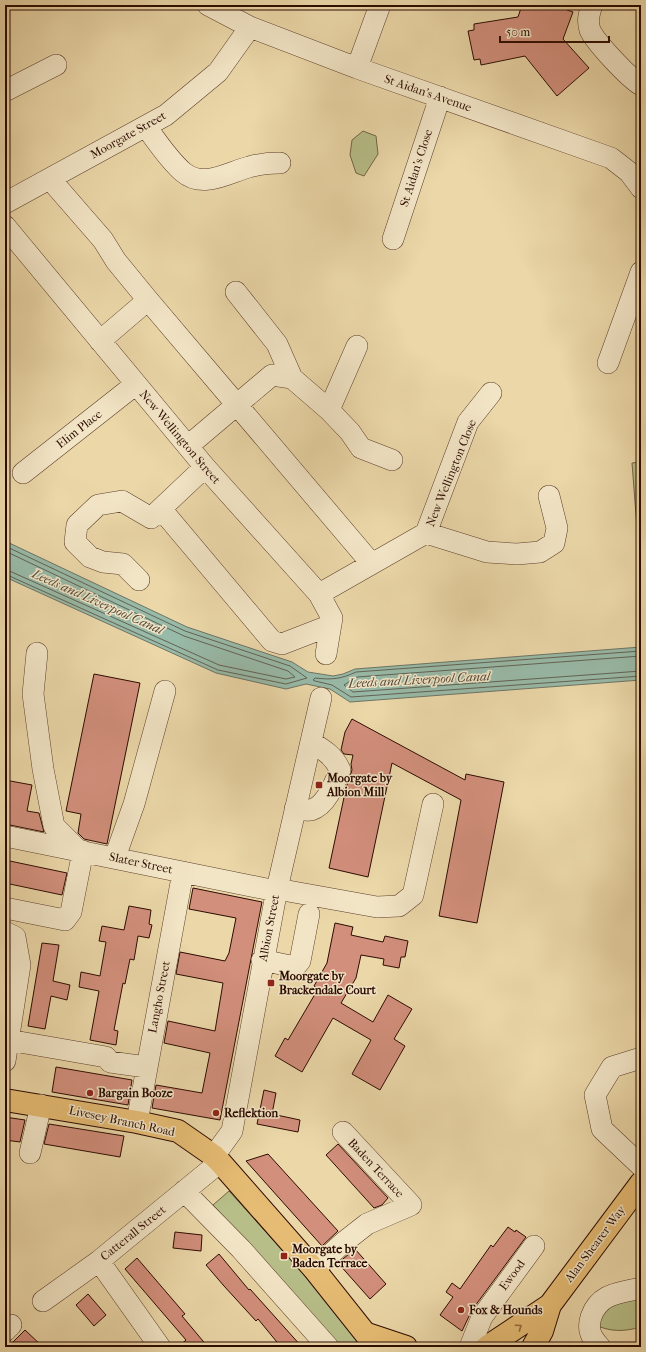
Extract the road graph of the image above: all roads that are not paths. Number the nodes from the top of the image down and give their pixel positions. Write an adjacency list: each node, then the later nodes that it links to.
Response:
1 (208, 5): 4 (street, St Aidan's Avenue)
2 (380, 5): 6 (street)
3 (592, 5): 7 (street)
4 (250, 27): 6 (street, St Aidan's Avenue); 10 (street, Moorgate Street)
5 (56, 64): 8 (street)
6 (356, 68): 9 (street, St Aidan's Avenue)
7 (641, 85)
8 (5, 91)
9 (440, 97): 12 (street, St Aidan's Avenue); 18 (street, St Aidan's Close)
10 (146, 127): 11 (street); 14 (street, Moorgate Street)
11 (280, 163)
12 (620, 165): 13 (street); 15 (street, St Aidan's Avenue)
13 (641, 170)
14 (50, 179): 16 (street, Moorgate Street); 21 (street)
15 (641, 188)
16 (5, 203)
17 (5, 226): 22 (street, New Wellington Street)
18 (393, 239)
19 (641, 272): 24 (street)
20 (236, 292): 25 (street)
21 (148, 300): 22 (street); 28 (street)
22 (100, 341): 26 (street, New Wellington Street)
23 (357, 346): 29 (street)
24 (608, 363)
25 (292, 378): 28 (street); 29 (street)
26 (136, 384): 30 (street, New Wellington Street); 33 (street, Elim Place)
27 (491, 393): 36 (street, New Wellington Close)
28 (237, 405): 30 (street); 37 (street)
29 (329, 410): 31 (street)
30 (188, 446): 32 (street, New Wellington Street)
31 (392, 460)
32 (205, 468): 35 (street); 39 (street, New Wellington Street)
33 (23, 473)
34 (549, 496): 36 (street, New Wellington Close)
35 (161, 509): 38 (street); 40 (street)
36 (426, 533): 37 (street, New Wellington Close)
37 (371, 563): 39 (street, New Wellington Close)
38 (139, 580)
39 (319, 594): 40 (street, New Wellington Street)
40 (330, 625): 42 (street, New Wellington Street)
41 (37, 653): 49 (street)
42 (326, 654)
43 (165, 691): 50 (street)
44 (321, 698): 45 (street, Albion Street)
45 (311, 742): 47 (street, Albion Street); 47 (street)
46 (433, 804): 52 (street, Slater Street)
47 (295, 809): 52 (street, Albion Street)
48 (5, 836): 49 (street, Slater Street)
49 (81, 850): 50 (street, Slater Street); 53 (street)
50 (115, 857): 51 (street, Slater Street)
51 (183, 872): 52 (street, Slater Street); 60 (street, Langho Street)
52 (276, 890): 56 (street, Albion Street)
53 (5, 908)
54 (309, 914): 56 (street)
55 (5, 932): 57 (street)
56 (262, 960): 66 (street, Albion Street)
57 (8, 1040): 59 (street); 60 (street)
58 (641, 1058): 67 (street)
59 (5, 1061)
60 (146, 1067): 63 (street, Langho Street)
61 (5, 1100): 62 (main road, Livesey Branch Road)
62 (41, 1105): 63 (main road, Livesey Branch Road); 65 (street)
63 (137, 1122): 66 (main road, Livesey Branch Road)
64 (343, 1132): 72 (street, Baden Terrace)
65 (30, 1153)
66 (217, 1159): 69 (street, Catterall Street); 72 (main road, Livesey Branch Road)
67 (641, 1166)
68 (641, 1183): 75 (main road, Alan Shearer Way)
69 (184, 1191): 71 (street, Catterall Street); 78 (street)
70 (534, 1246): 80 (street, Ewood)
71 (99, 1261): 74 (street, Catterall Street); 77 (street)
72 (314, 1269): 76 (main road, Livesey Branch Road)
73 (641, 1288): 83 (street)
74 (42, 1301)
75 (550, 1305): 81 (main road, Alan Shearer Way, one-way to 75); 82 (main road, Alan Shearer Way)
76 (372, 1340): 79 (main road, Livesey Branch Road)
77 (160, 1347)
78 (328, 1347)
79 (406, 1347)
80 (470, 1347)
81 (487, 1347)
82 (533, 1347)
83 (600, 1347)

